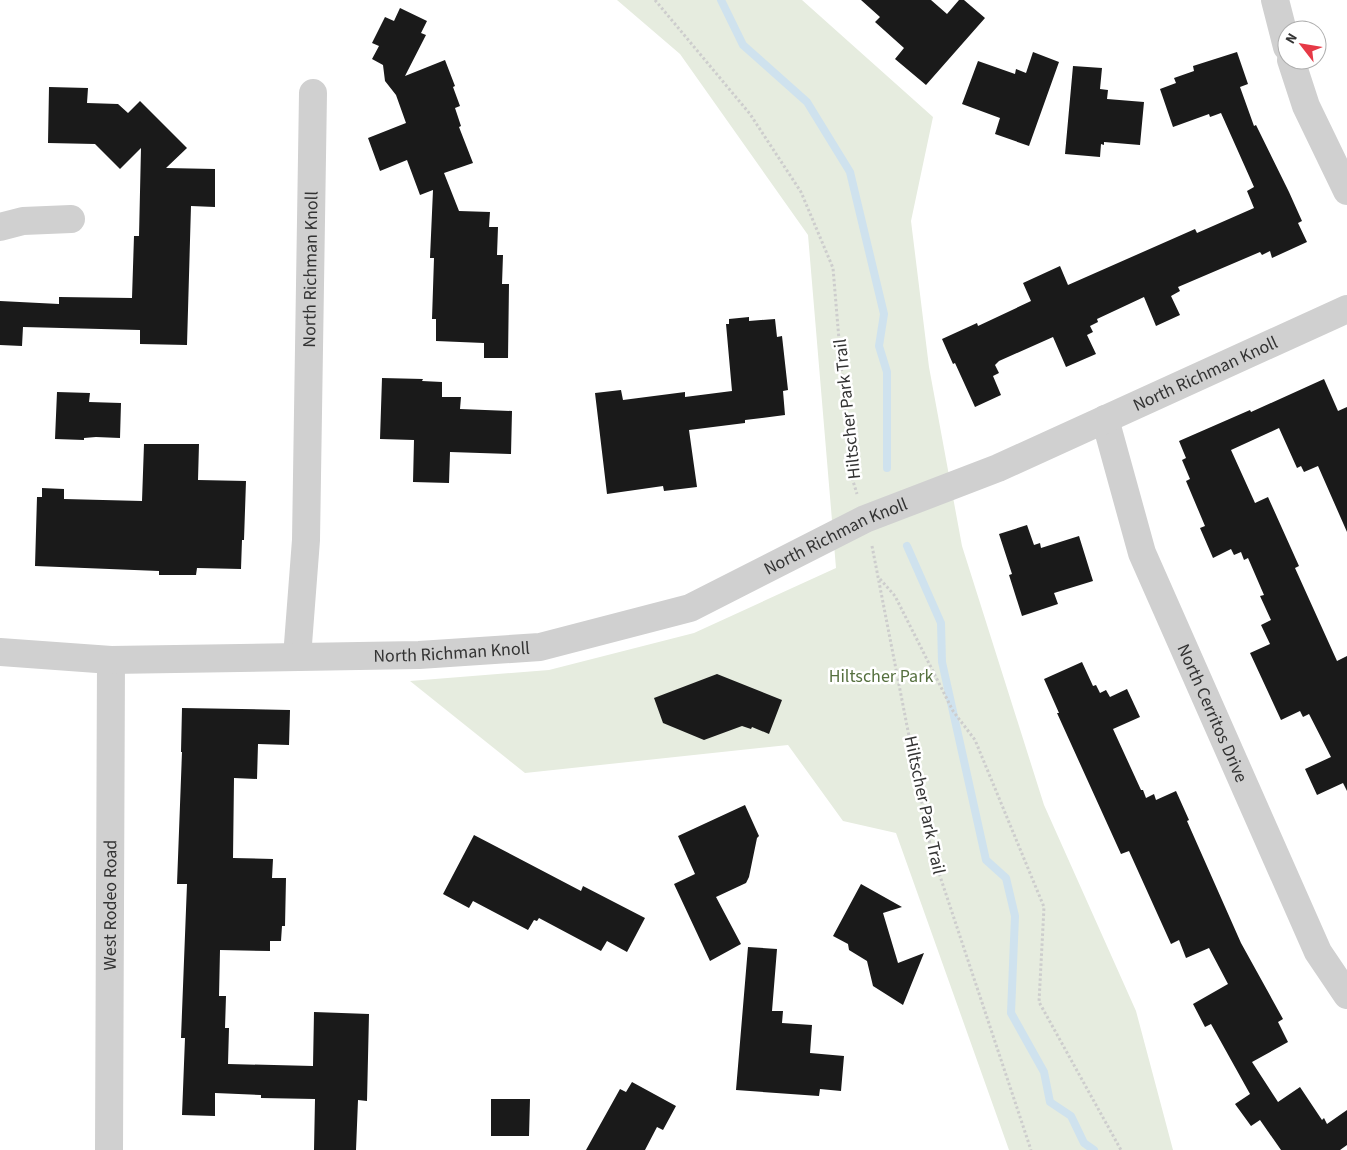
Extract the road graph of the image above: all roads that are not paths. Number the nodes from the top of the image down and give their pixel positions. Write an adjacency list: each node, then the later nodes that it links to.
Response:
1 (1275, 0): 2 (street)
2 (1280, 20)
3 (1294, 70): 5 (street)
4 (313, 93): 11 (street, North Richman Knoll)
5 (1347, 191)
6 (71, 219): 7 (street)
7 (0, 227)
8 (1347, 309): 9 (street, North Richman Knoll)
9 (1105, 419): 11 (street, North Richman Knoll); 13 (street, North Cerritos Drive)
10 (0, 652): 12 (street, North Richman Knoll)
11 (297, 657): 12 (street, North Richman Knoll)
12 (111, 660): 14 (street, West Rodeo Road)
13 (1347, 995)
14 (109, 1150)

